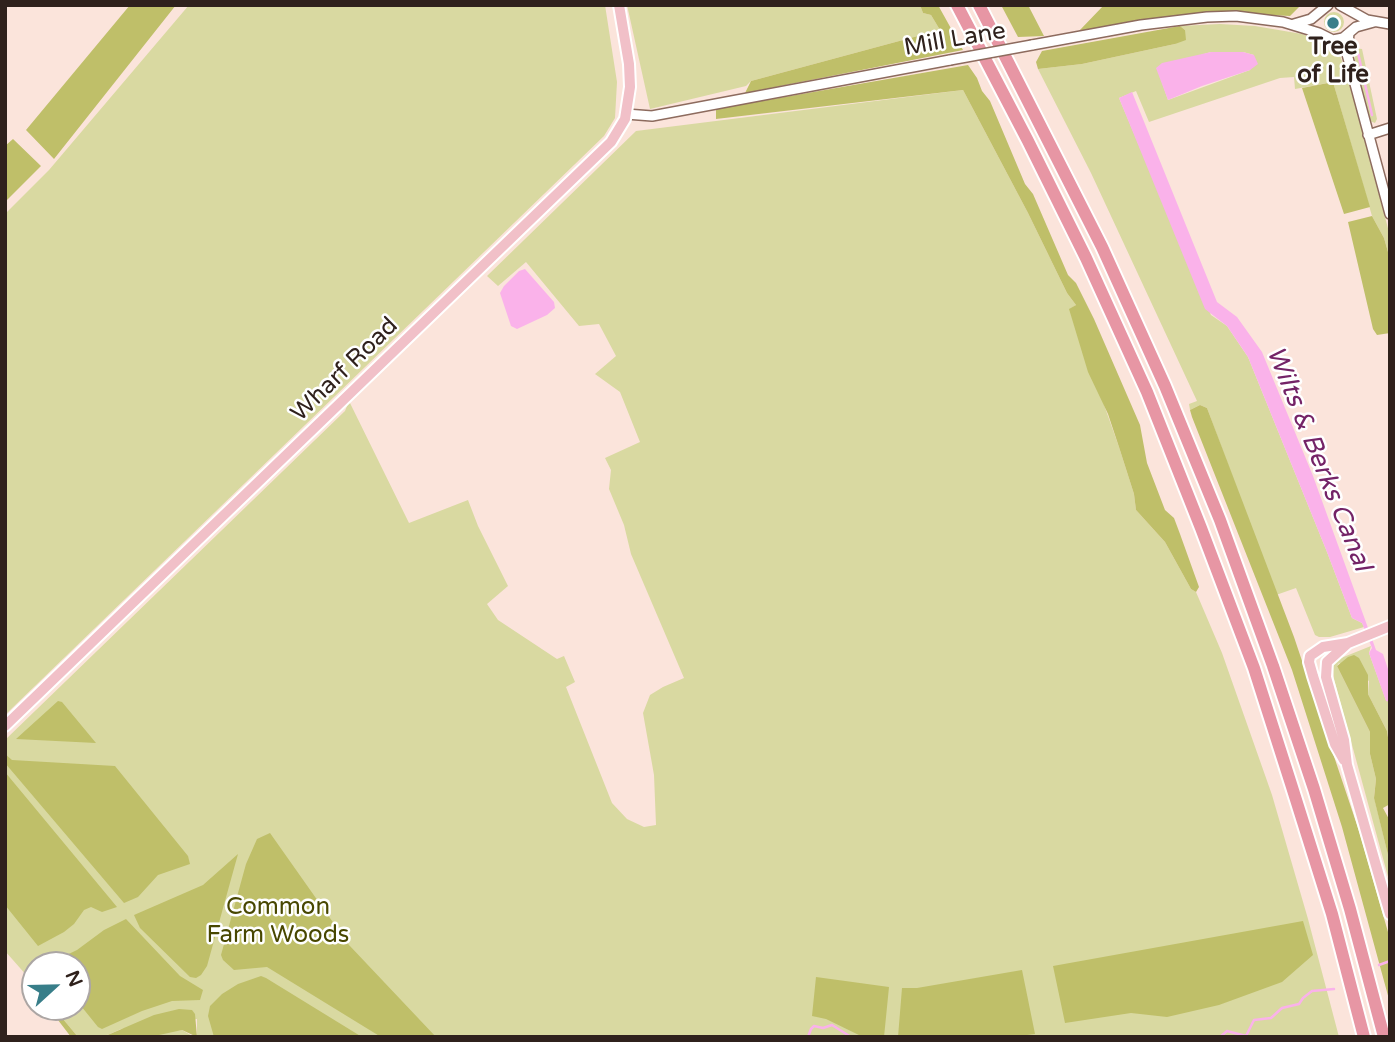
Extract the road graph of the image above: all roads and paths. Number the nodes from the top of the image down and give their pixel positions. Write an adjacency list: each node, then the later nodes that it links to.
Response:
1 (618, 5): 13 (main road, Wharf Road)
2 (957, 5): 22 (highway)
3 (979, 5): 23 (highway)
4 (1344, 8): 6 (street); 9 (street)
5 (1321, 9): 7 (street, Mill Lane); 10 (street, Mill Lane)
6 (1374, 22): 8 (street); 9 (street)
7 (1293, 24): 10 (street, Mill Lane); 13 (street, Mill Lane, bridge)
8 (1390, 24)
9 (1350, 31): 11 (street); 12 (street)
10 (1319, 33): 11 (street, Mill Lane)
11 (1331, 40): 12 (street, Mill Lane)
12 (1347, 54): 15 (street)
13 (626, 114): 19 (main road, Wharf Road)
14 (1390, 128): 15 (street)
15 (1368, 135): 16 (street)
16 (1390, 214)
17 (1390, 626): 18 (main road)
18 (1348, 643): 20 (main road); 20 (main road)
19 (5, 726)
20 (1347, 765): 21 (main road)
21 (1390, 914)
22 (1364, 1037)
23 (1384, 1037)

